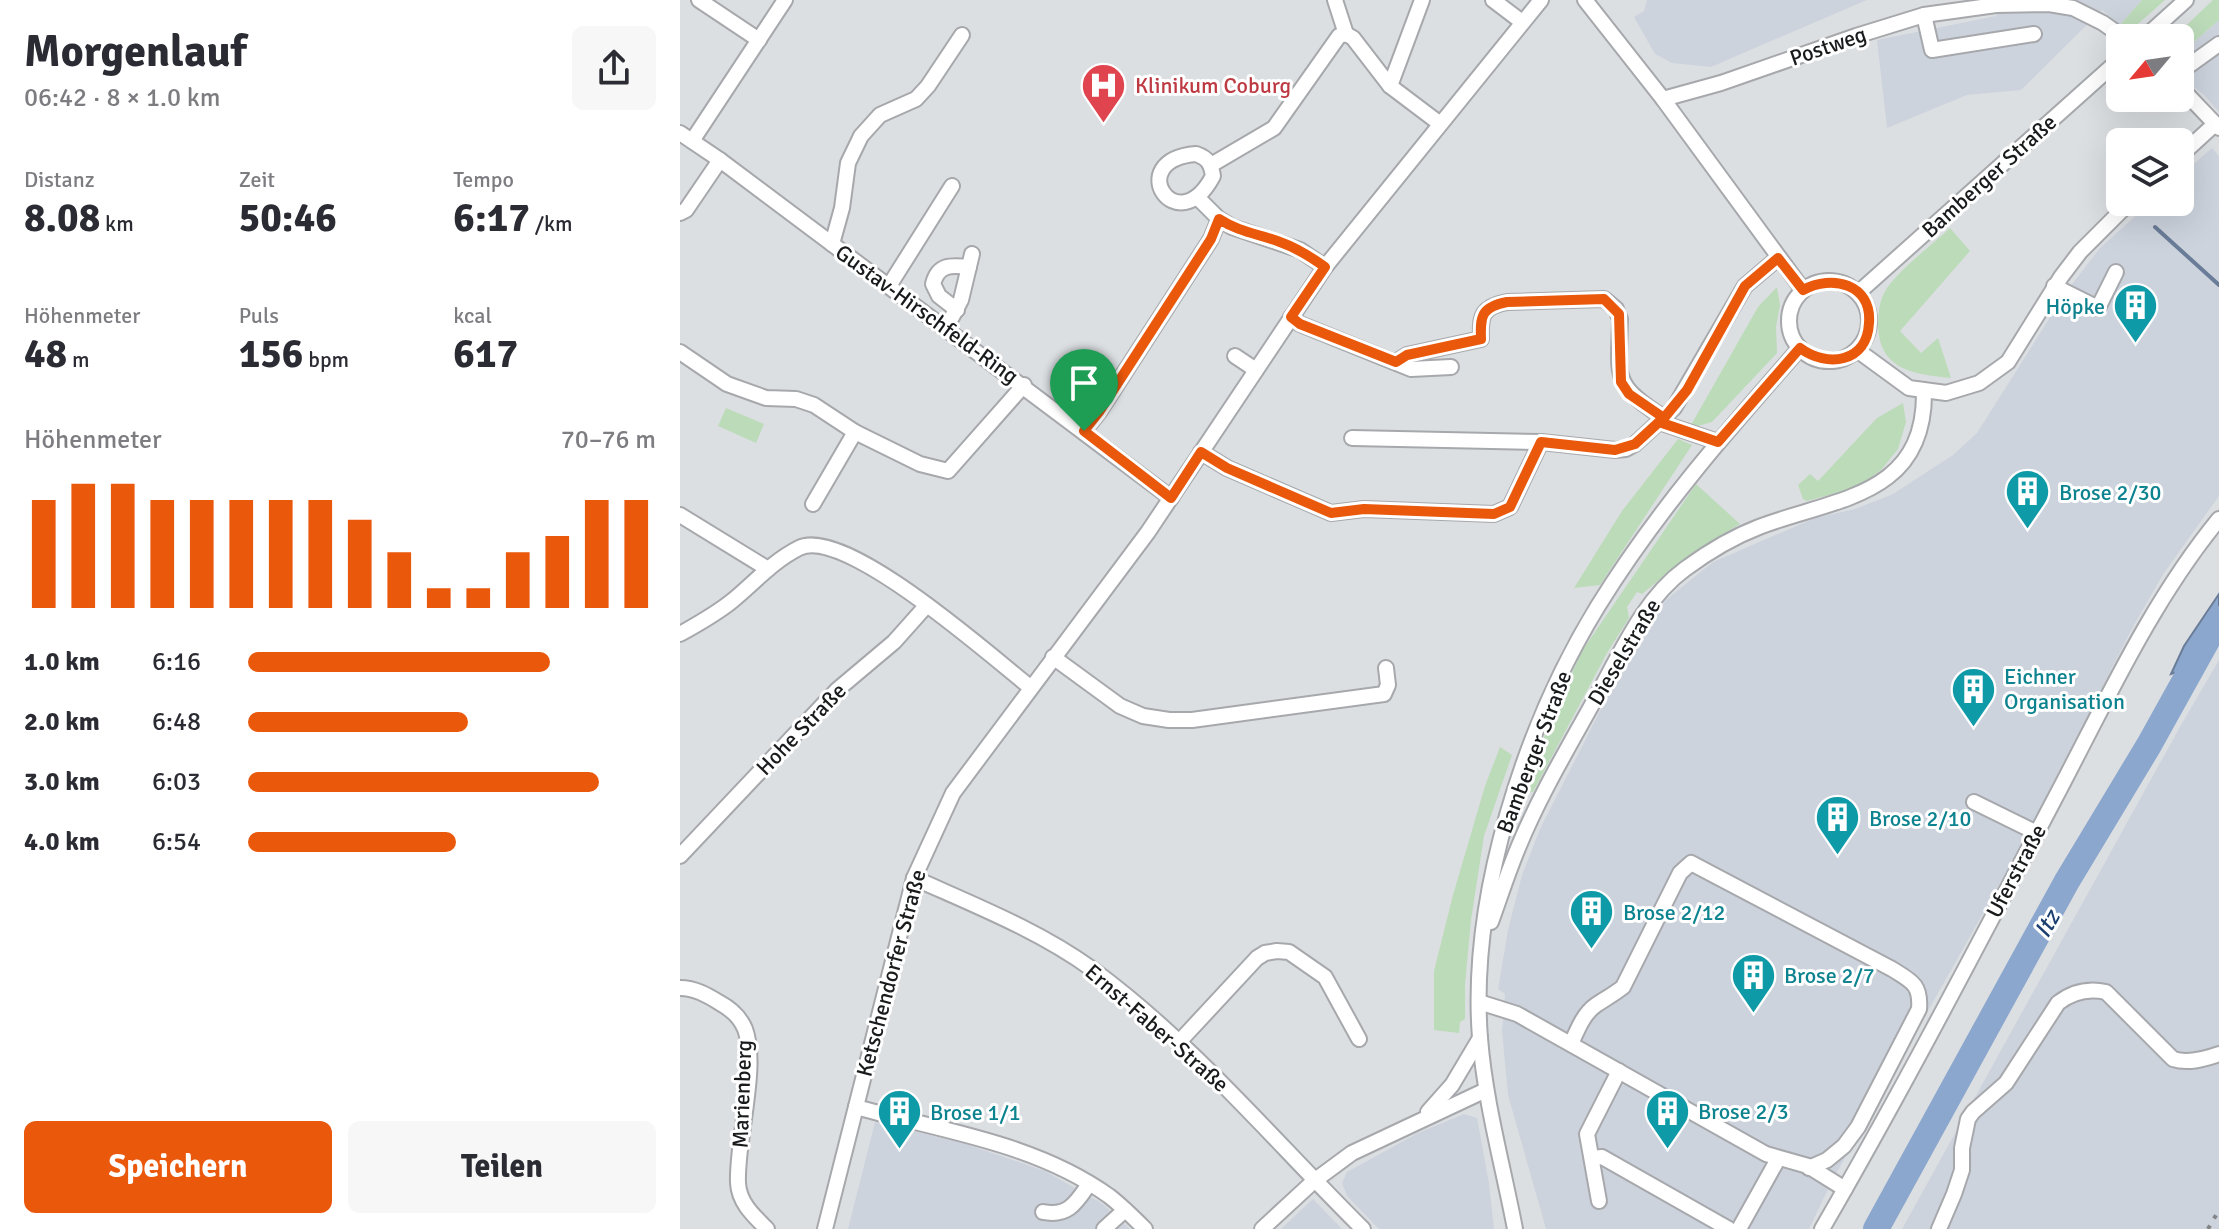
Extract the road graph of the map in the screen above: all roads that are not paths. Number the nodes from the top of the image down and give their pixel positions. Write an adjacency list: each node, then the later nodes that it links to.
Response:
1 (699, 0): 17 (street)
2 (785, 0): 17 (street)
3 (1335, 0): 14 (street)
4 (1422, 0): 21 (street)
5 (1493, 0): 11 (street)
6 (1541, 0): 11 (street, Ketschendorfer Straße)
7 (1585, 0): 22 (street)
8 (2186, 0): 12 (street)
9 (1996, 2): 10 (street, Postweg); 13 (street, Postweg)
10 (1924, 15): 15 (street); 22 (street, Postweg)
11 (1522, 22): 24 (street, Ketschendorfer Straße)
12 (2159, 24)
13 (2106, 25)
14 (1346, 34): 21 (street); 29 (street)
15 (2034, 34)
16 (962, 35): 35 (street)
17 (759, 40): 26 (street)
18 (2219, 44): 19 (street)
19 (2194, 62)
20 (2106, 72): 42 (street, Bamberger Straße)
21 (1390, 86): 24 (street)
22 (1663, 99): 36 (street)
23 (2194, 102): 25 (street)
24 (1439, 123): 37 (street, Ketschendorfer Straße)
25 (2217, 126): 27 (street)
26 (686, 137): 28 (street, Gustav-Hirschfeld-Ring)
27 (2194, 145)
28 (720, 160): 32 (street); 35 (street, Gustav-Hirschfeld-Ring)
29 (1211, 165): 31 (street); 31 (street)
30 (952, 186): 39 (street)
31 (1197, 197): 34 (street)
32 (680, 213)
33 (2116, 216): 40 (street)
34 (1219, 219): 37 (street); 56 (street)
35 (832, 244): 39 (street, Gustav-Hirschfeld-Ring)
36 (1778, 258): 41 (street); 55 (street)
37 (1325, 267): 44 (street, Ketschendorfer Straße)
38 (2116, 272): 40 (street)
39 (889, 286): 45 (street, Gustav-Hirschfeld-Ring)
40 (2054, 286): 54 (street)
41 (1803, 290): 42 (street); 46 (street)
42 (1858, 293): 47 (street)
43 (957, 310): 43 (street); 45 (street)
44 (1291, 317): 50 (street); 52 (street, Ketschendorfer Straße)
45 (945, 327): 53 (street, Gustav-Hirschfeld-Ring)
46 (1800, 348): 47 (street); 60 (street, Bamberger Straße)
47 (1857, 350): 54 (street)
48 (680, 352): 57 (street)
49 (1235, 356): 52 (street)
50 (1396, 362): 51 (street); 55 (street)
51 (1451, 367)
52 (1256, 370): 61 (street, Ketschendorfer Straße)
53 (1024, 385): 56 (street, Gustav-Hirschfeld-Ring); 57 (street)
54 (1924, 392): 76 (street, Dieselstraße)
55 (1661, 420): 59 (street); 60 (street)
56 (1084, 431): 62 (street, Gustav-Hirschfeld-Ring)
57 (855, 432): 63 (street)
58 (1352, 438): 59 (street)
59 (1541, 442): 61 (street)
60 (1718, 442): 76 (street, Bamberger Straße)
61 (1201, 452): 62 (street, Ketschendorfer Straße)
62 (1171, 498): 69 (street, Ketschendorfer Straße)
63 (813, 504)
64 (680, 515): 66 (street)
65 (2219, 519): 73 (street, Uferstraße)
66 (768, 569): 67 (street); 68 (street)
67 (927, 605): 71 (street); 74 (street, Hohe Straße)
68 (680, 634)
69 (1053, 657): 70 (street); 71 (street, Ketschendorfer Straße)
70 (1386, 668)
71 (1030, 687): 75 (street, Ketschendorfer Straße)
72 (1974, 802): 73 (street)
73 (2037, 833): 93 (street, Uferstraße)
74 (680, 856)
75 (914, 878): 81 (street, Ernst-Faber-Straße); 86 (street, Ketschendorfer Straße)
76 (1482, 949): 78 (street, Bamberger Straße)
77 (680, 988): 97 (street, Marienberg)
78 (1479, 1002): 79 (street, Bamberger Straße); 82 (street)
79 (1480, 1038): 85 (street, Bamberger Straße); 87 (street)
80 (1359, 1039): 81 (street)
81 (1179, 1042): 91 (street, Ernst-Faber-Straße)
82 (1571, 1044): 84 (street); 90 (street)
83 (2219, 1054): 107 (street)
84 (1619, 1071): 88 (street); 89 (street)
85 (1486, 1090): 87 (street); 103 (street, Bamberger Straße)
86 (856, 1107): 92 (street); 98 (street, Ketschendorfer Straße)
87 (1421, 1119): 91 (street)
88 (1592, 1158): 94 (street); 104 (street)
89 (1778, 1159): 90 (street); 105 (street)
90 (1809, 1168): 93 (street)
91 (1314, 1181): 101 (street); 102 (street, Ernst-Faber-Straße)
92 (1089, 1184): 95 (street); 96 (street)
93 (1845, 1189): 106 (street, Uferstraße)
94 (1599, 1201)
95 (1125, 1210): 99 (street); 100 (street)
96 (1043, 1212)
97 (767, 1229)
98 (825, 1229)
99 (1104, 1229)
100 (1145, 1229)
101 (1262, 1229)
102 (1363, 1229)
103 (1515, 1229)
104 (1729, 1229)
105 (1739, 1229)
106 (1822, 1229)
107 (1939, 1229)

